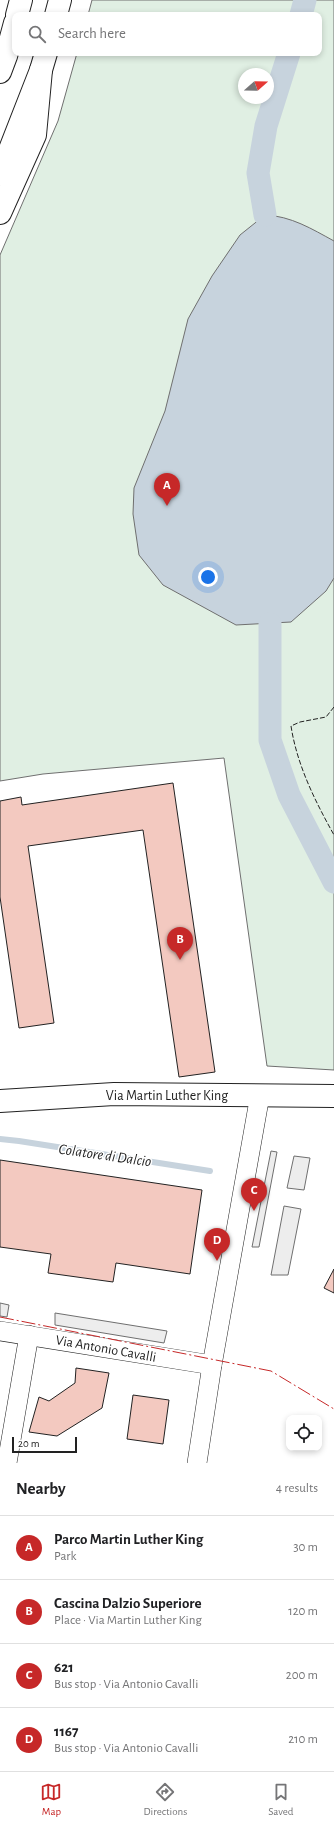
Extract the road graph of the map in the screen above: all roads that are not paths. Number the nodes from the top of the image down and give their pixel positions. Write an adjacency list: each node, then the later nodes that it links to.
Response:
1 (21, 0): 3 (main road)
2 (60, 0): 4 (main road)
3 (18, 12)
4 (57, 12)
5 (12, 33): 7 (main road)
6 (44, 62): 8 (main road); 9 (main road)
7 (0, 72)
8 (0, 175)
9 (0, 213)
10 (260, 1095): 11 (main road, Via Martin Luther King); 12 (main road, Via Martin Luther King); 15 (street)
11 (334, 1096)
12 (0, 1101)
13 (0, 1330): 14 (street, Via Antonio Cavalli)
14 (29, 1335): 15 (street, Via Antonio Cavalli); 16 (street)
15 (212, 1365): 17 (street)
16 (7, 1463)
17 (197, 1463)

